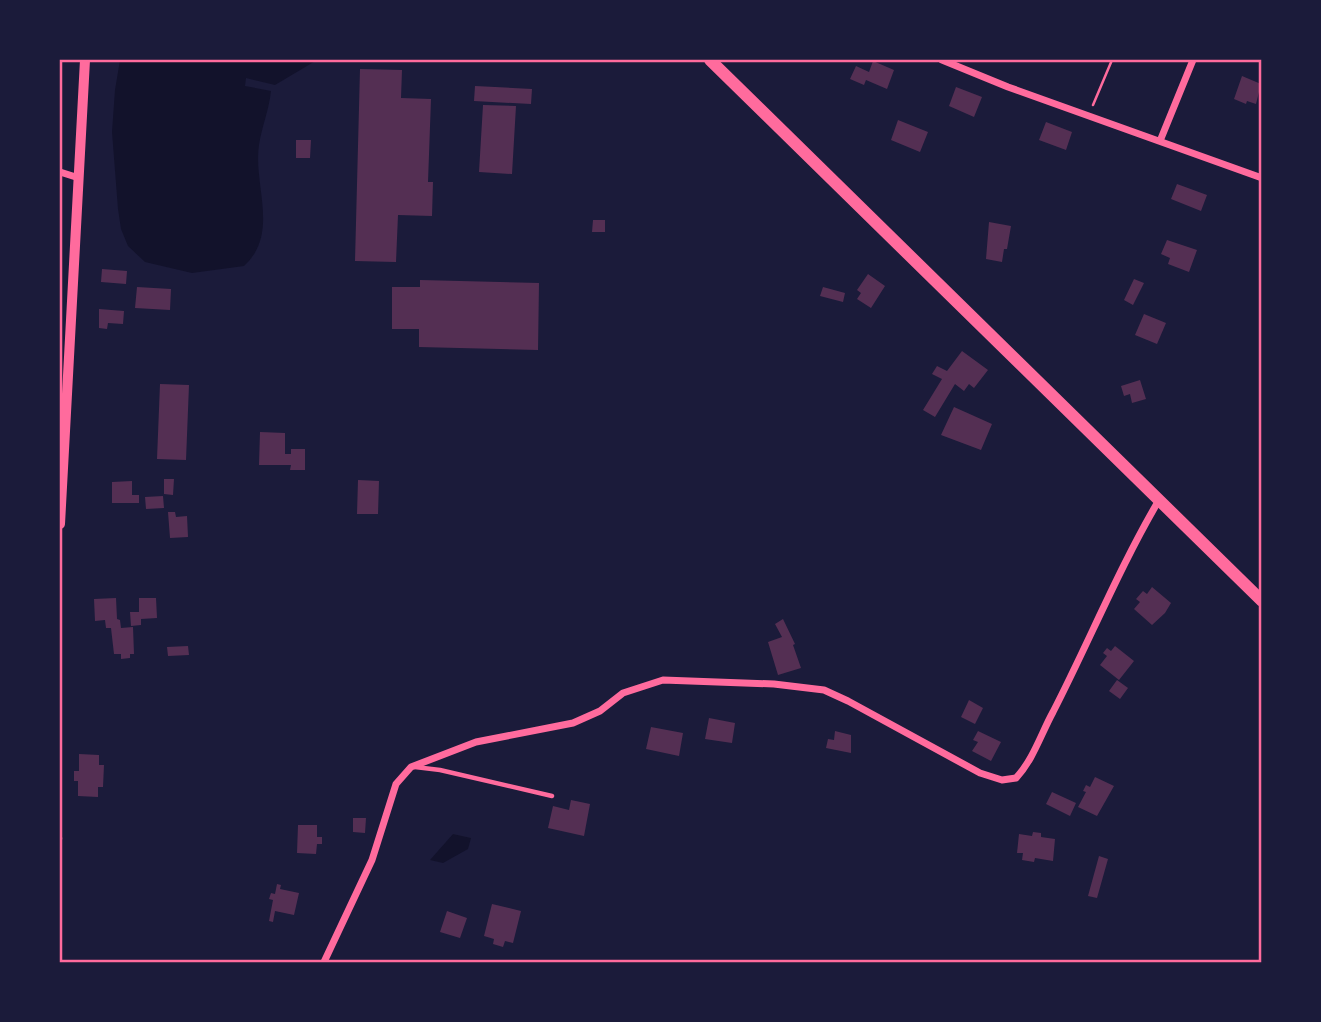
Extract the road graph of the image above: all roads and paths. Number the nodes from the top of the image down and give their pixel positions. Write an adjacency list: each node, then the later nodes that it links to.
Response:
1 (85, 60): 9 (street)
2 (710, 60): 11 (main road)
3 (942, 60): 6 (street)
4 (1112, 60): 6 (path)
5 (1193, 60): 7 (street)
6 (1090, 115): 7 (street)
7 (1160, 141): 10 (street)
8 (60, 172): 9 (street)
9 (79, 178): 12 (street)
10 (1262, 178)
11 (1159, 500): 13 (main road); 14 (street)
12 (60, 524)
13 (1262, 601)
14 (411, 767): 15 (lane); 18 (street)
15 (552, 796)
16 (60, 831): 17 (path)
17 (61, 839)
18 (324, 962)

